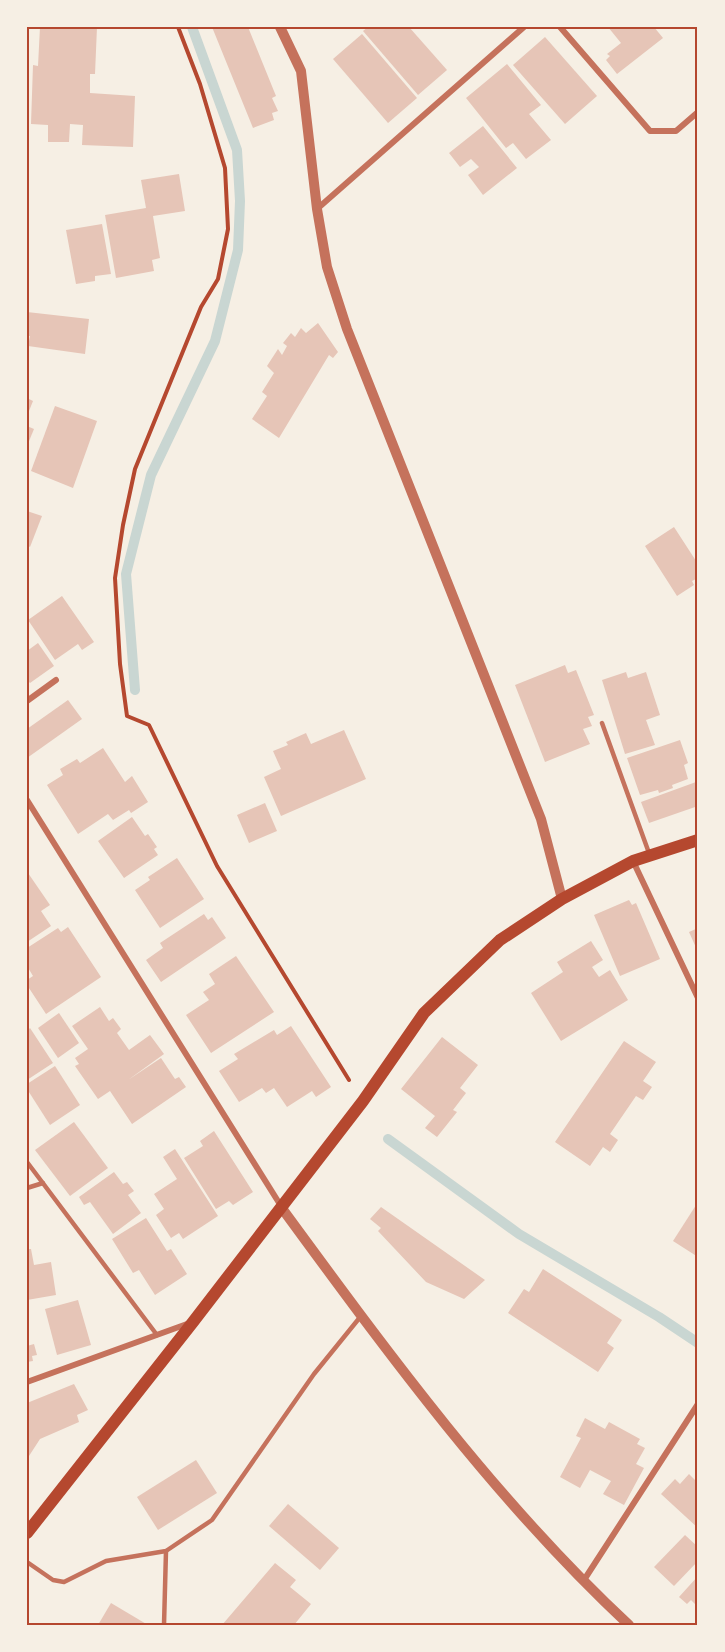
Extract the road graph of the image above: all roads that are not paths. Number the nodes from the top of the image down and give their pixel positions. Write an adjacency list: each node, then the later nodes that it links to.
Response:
1 (280, 27): 5 (street)
2 (524, 27): 5 (street)
3 (560, 27): 4 (street)
4 (698, 112)
5 (317, 209): 13 (street)
6 (56, 680): 7 (street)
7 (27, 701)
8 (602, 723): 11 (lane)
9 (27, 800): 18 (street)
10 (698, 840): 11 (main road)
11 (650, 855): 12 (main road)
12 (633, 861): 13 (main road); 14 (street)
13 (562, 899): 18 (main road)
14 (698, 998)
15 (27, 1162): 16 (lane)
16 (43, 1184): 17 (lane); 21 (lane)
17 (27, 1188)
18 (281, 1207): 19 (street); 20 (main road)
19 (361, 1316): 25 (lane); 27 (street)
20 (193, 1322): 21 (street); 24 (main road)
21 (158, 1335): 22 (street)
22 (27, 1382)
23 (698, 1404): 27 (street)
24 (27, 1533)
25 (166, 1551): 26 (lane); 28 (lane)
26 (27, 1562)
27 (584, 1581): 29 (street)
28 (164, 1625)
29 (629, 1625)

